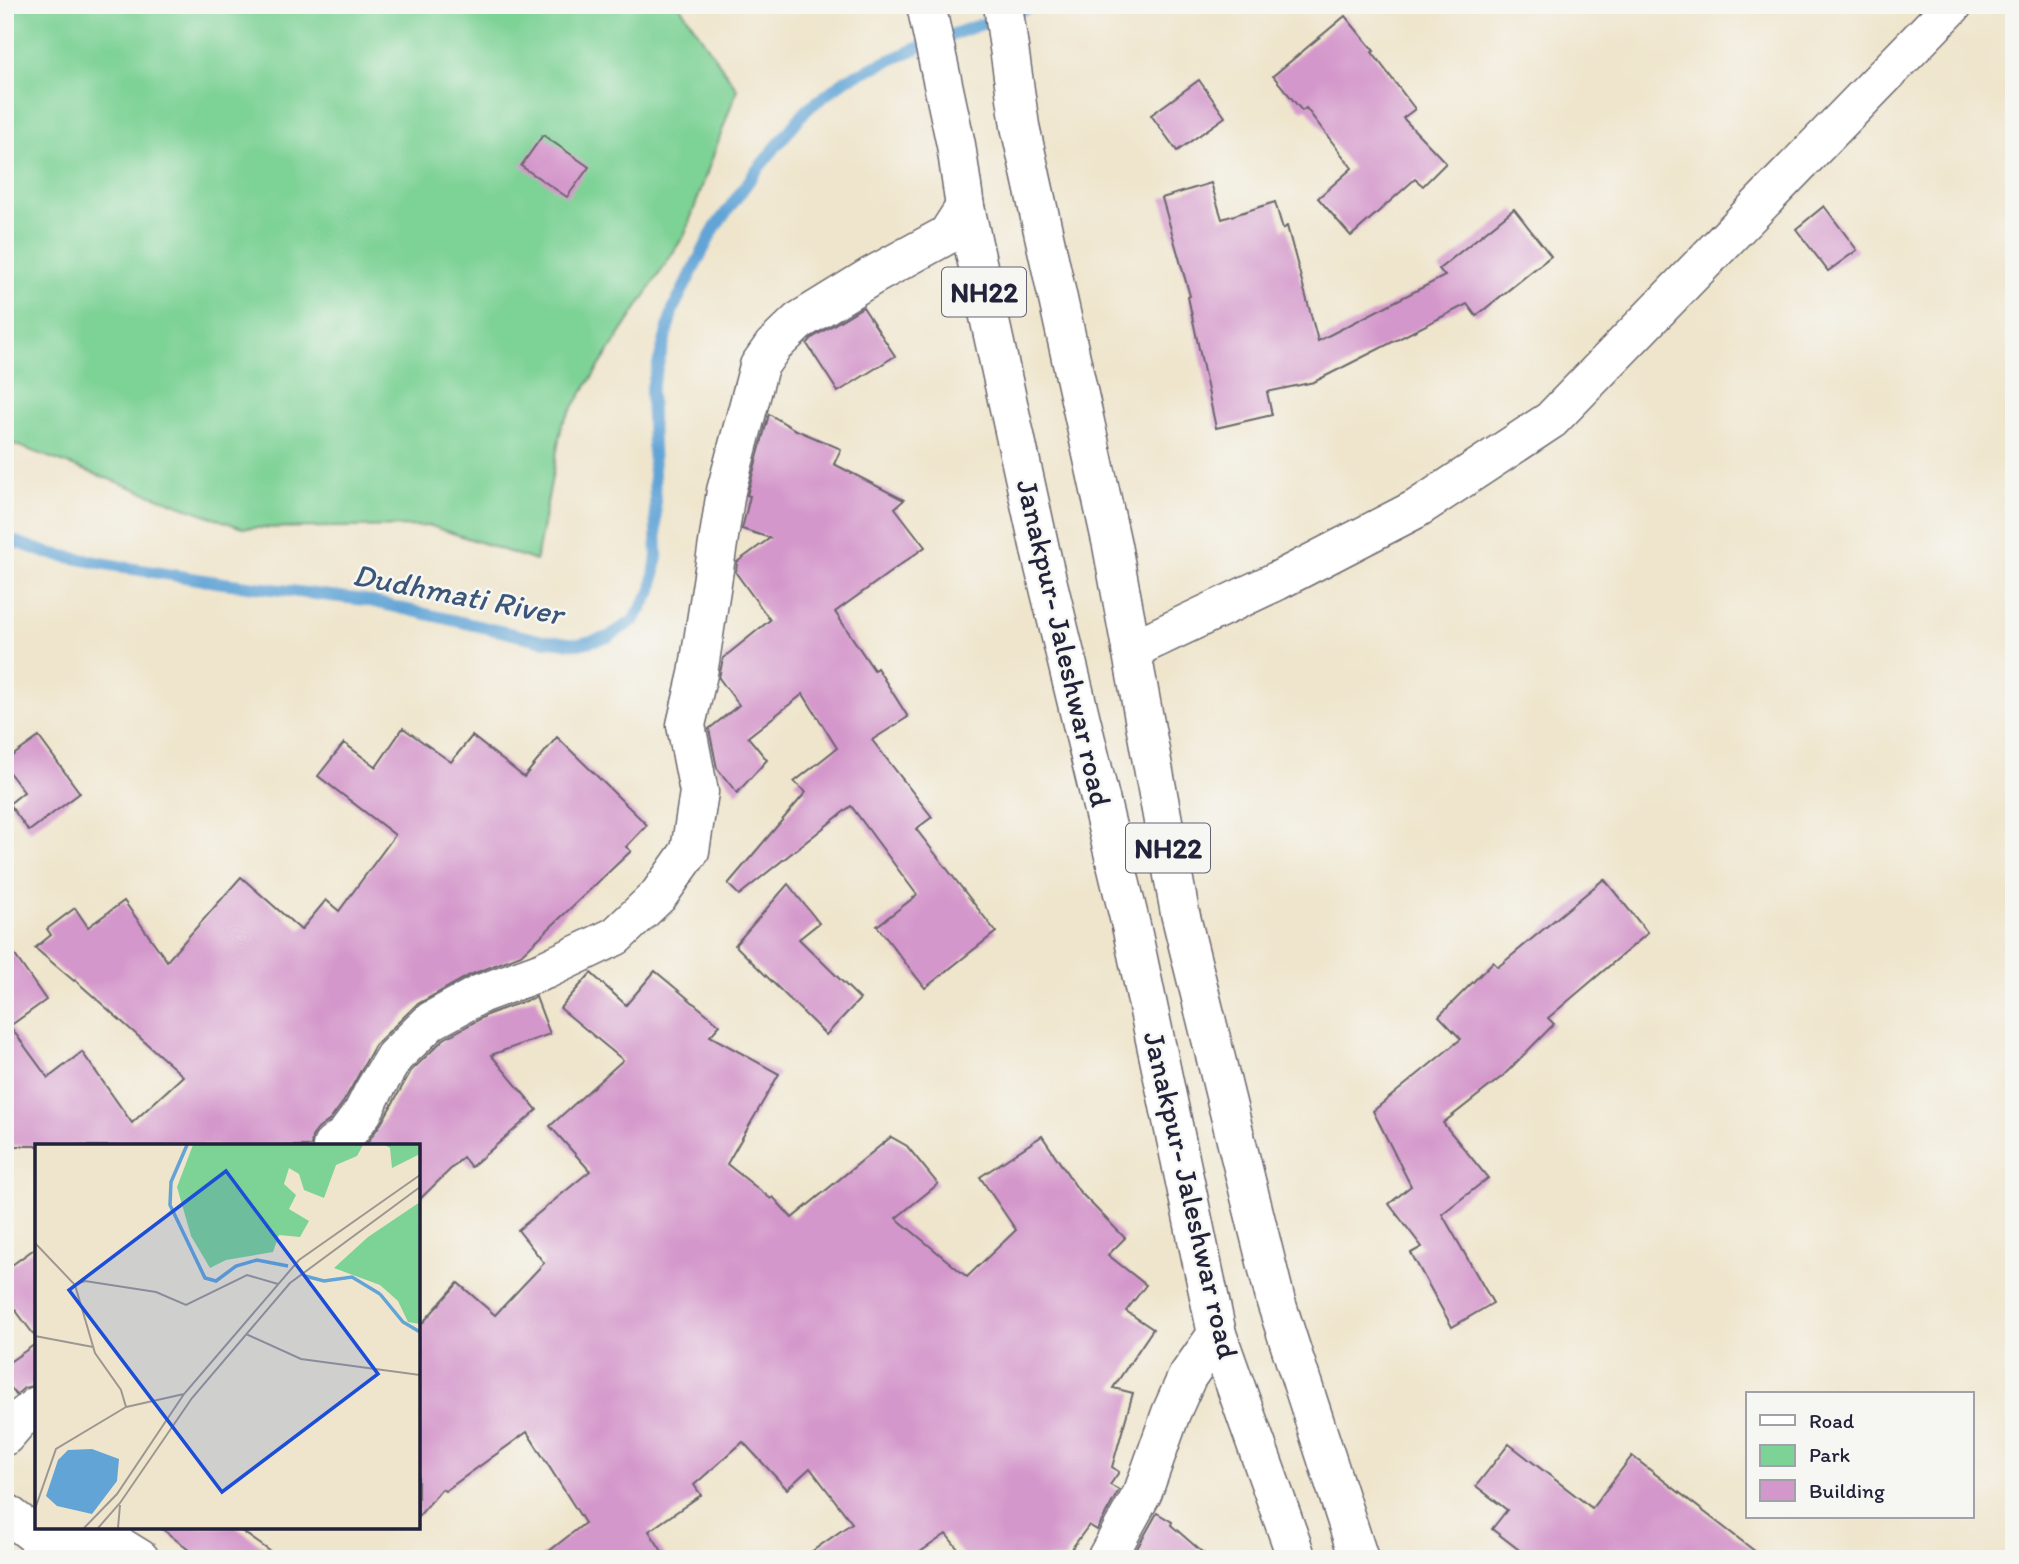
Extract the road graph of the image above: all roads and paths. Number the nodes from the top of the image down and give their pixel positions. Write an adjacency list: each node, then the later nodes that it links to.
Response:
1 (926, 5): 4 (main road, Janakpur- Jaleshwar road / NH22)
2 (1003, 5): 5 (main road, Janakpur- Jaleshwar road / NH22)
3 (1952, 5): 5 (main road)
4 (965, 207): 6 (main road); 7 (main road, Janakpur- Jaleshwar road / NH22)
5 (1131, 650): 14 (main road, Janakpur- Jaleshwar road / NH22)
6 (335, 1144)
7 (1217, 1334): 12 (main road); 13 (main road, Janakpur- Jaleshwar road / NH22)
8 (35, 1408): 9 (main road)
9 (5, 1436)
10 (5, 1511): 11 (main road)
11 (140, 1559)
12 (1105, 1559)
13 (1297, 1559)
14 (1359, 1559)

